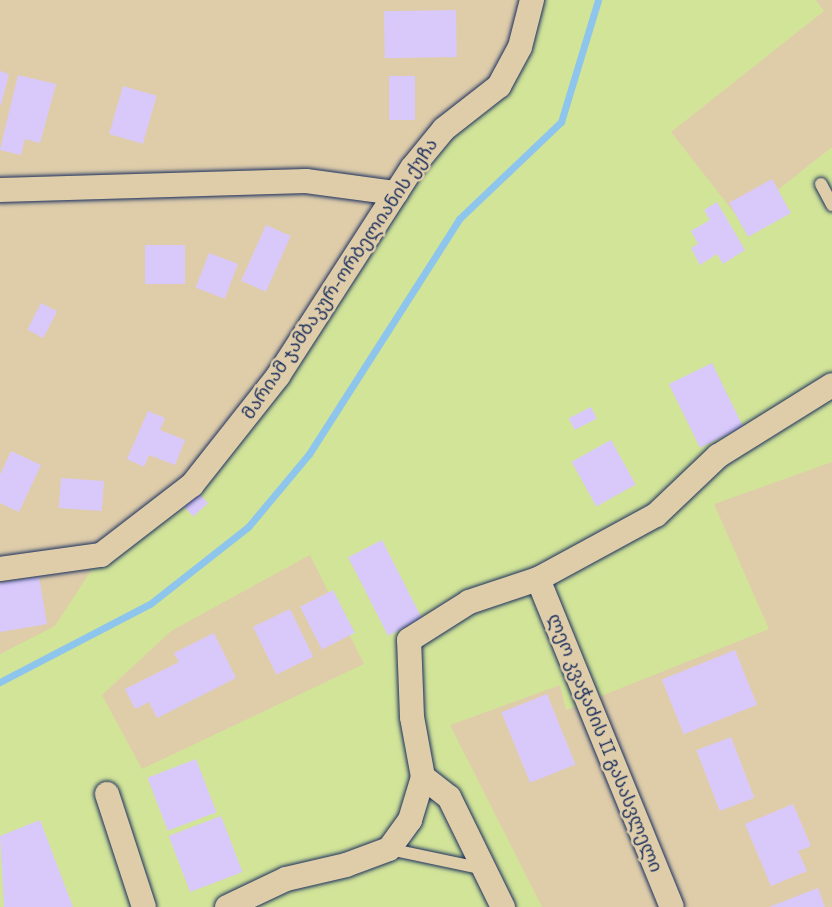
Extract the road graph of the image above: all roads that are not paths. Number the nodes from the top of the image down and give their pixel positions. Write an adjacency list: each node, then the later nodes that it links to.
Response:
1 (531, 0): 4 (street, მარიამ ჯამბაკურ-ორბელიანის ქუჩა)
2 (821, 184): 5 (lane)
3 (0, 190): 4 (street)
4 (396, 193): 7 (street, მარიამ ჯამბაკურ-ორბელიანის ქუჩა)
5 (832, 205)
6 (832, 385): 8 (street)
7 (0, 569)
8 (538, 579): 9 (street); 16 (street, ლეო კვაჭაძის II გასასვლელი)
9 (423, 777): 11 (street); 12 (street)
10 (107, 794): 13 (street)
11 (389, 849): 12 (lane); 14 (street)
12 (488, 870): 15 (street)
13 (144, 907)
14 (227, 907)
15 (503, 907)
16 (671, 907)

